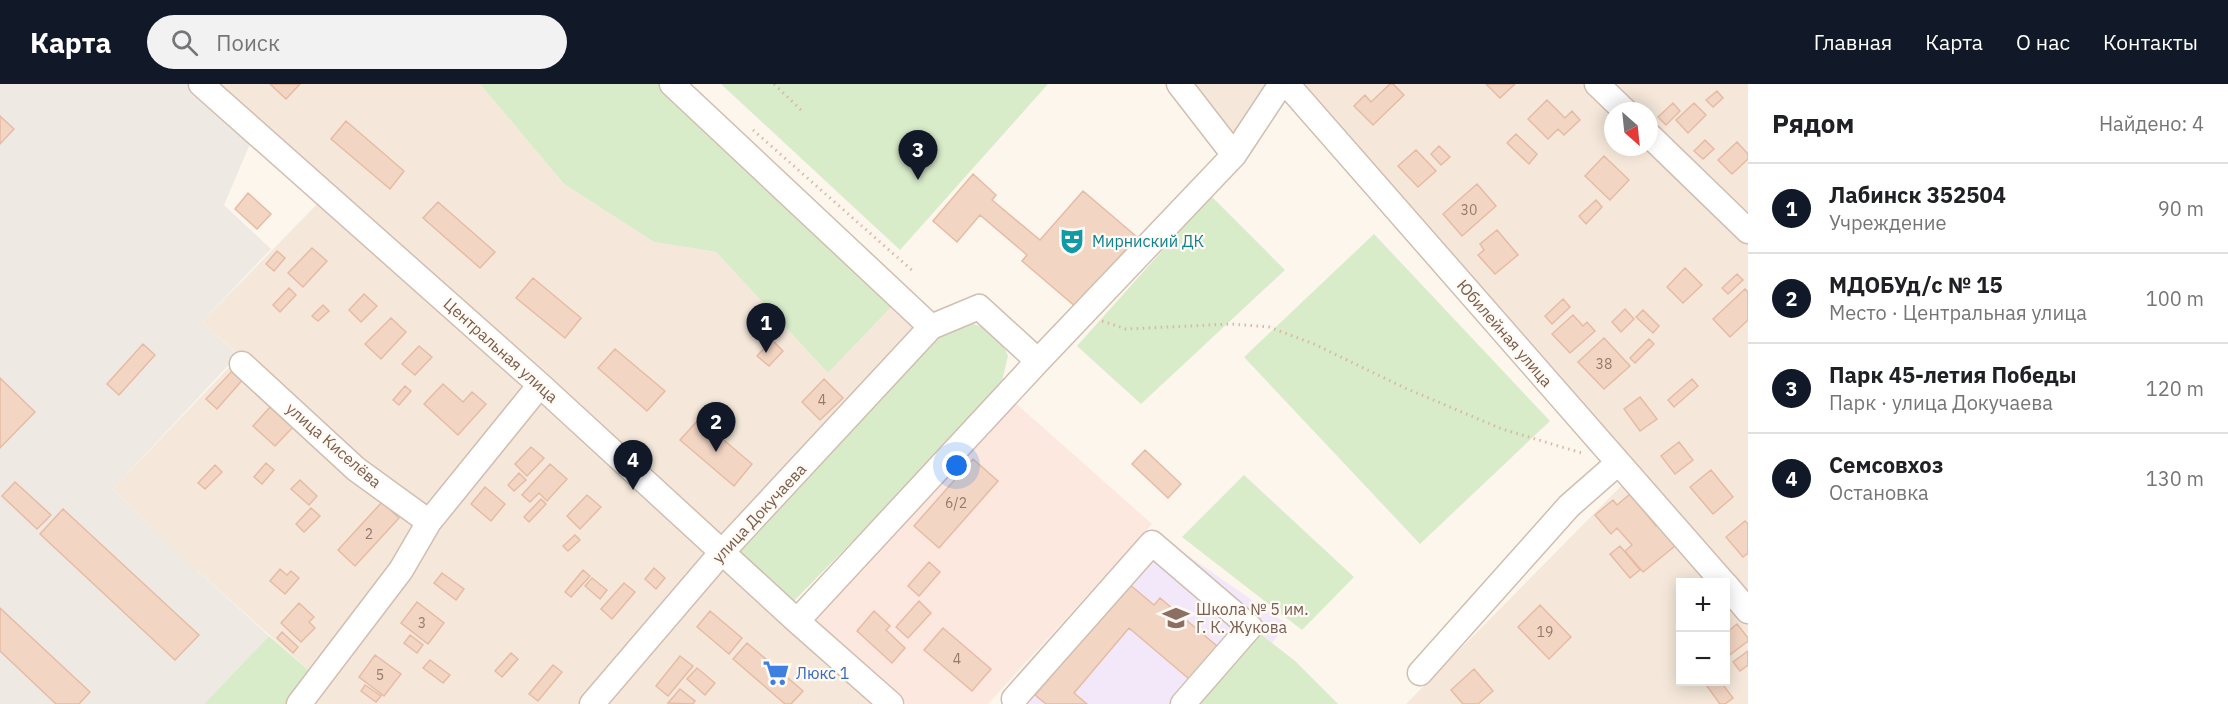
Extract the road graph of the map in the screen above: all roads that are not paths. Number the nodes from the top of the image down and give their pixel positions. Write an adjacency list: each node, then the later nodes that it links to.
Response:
1 (201, 84): 14 (street, Центральная улица)
2 (672, 84): 11 (street)
3 (1179, 84): 9 (street)
4 (1281, 84): 9 (street)
5 (1287, 84): 15 (street, Юбилейная улица)
6 (1597, 84): 7 (street)
7 (1616, 102)
8 (1658, 144): 10 (street)
9 (1234, 155): 12 (street)
10 (1748, 231)
11 (931, 327): 12 (street); 17 (street, улица Докучаева)
12 (1038, 361): 21 (street)
13 (242, 364): 16 (street, улица Киселёва)
14 (540, 385): 16 (street); 17 (street, Центральная улица)
15 (1616, 460): 18 (street, Юбилейная улица); 22 (street)
16 (429, 522): 24 (street)
17 (722, 552): 21 (street, Центральная улица); 25 (street, улица Докучаева)
18 (1719, 578)
19 (1730, 591): 20 (street, Юбилейная улица)
20 (1748, 611)
21 (796, 621): 26 (street, Центральная улица)
22 (1420, 673)
23 (1013, 701): 27 (street)
24 (299, 704)
25 (592, 704)
26 (891, 704)
27 (1184, 704)

